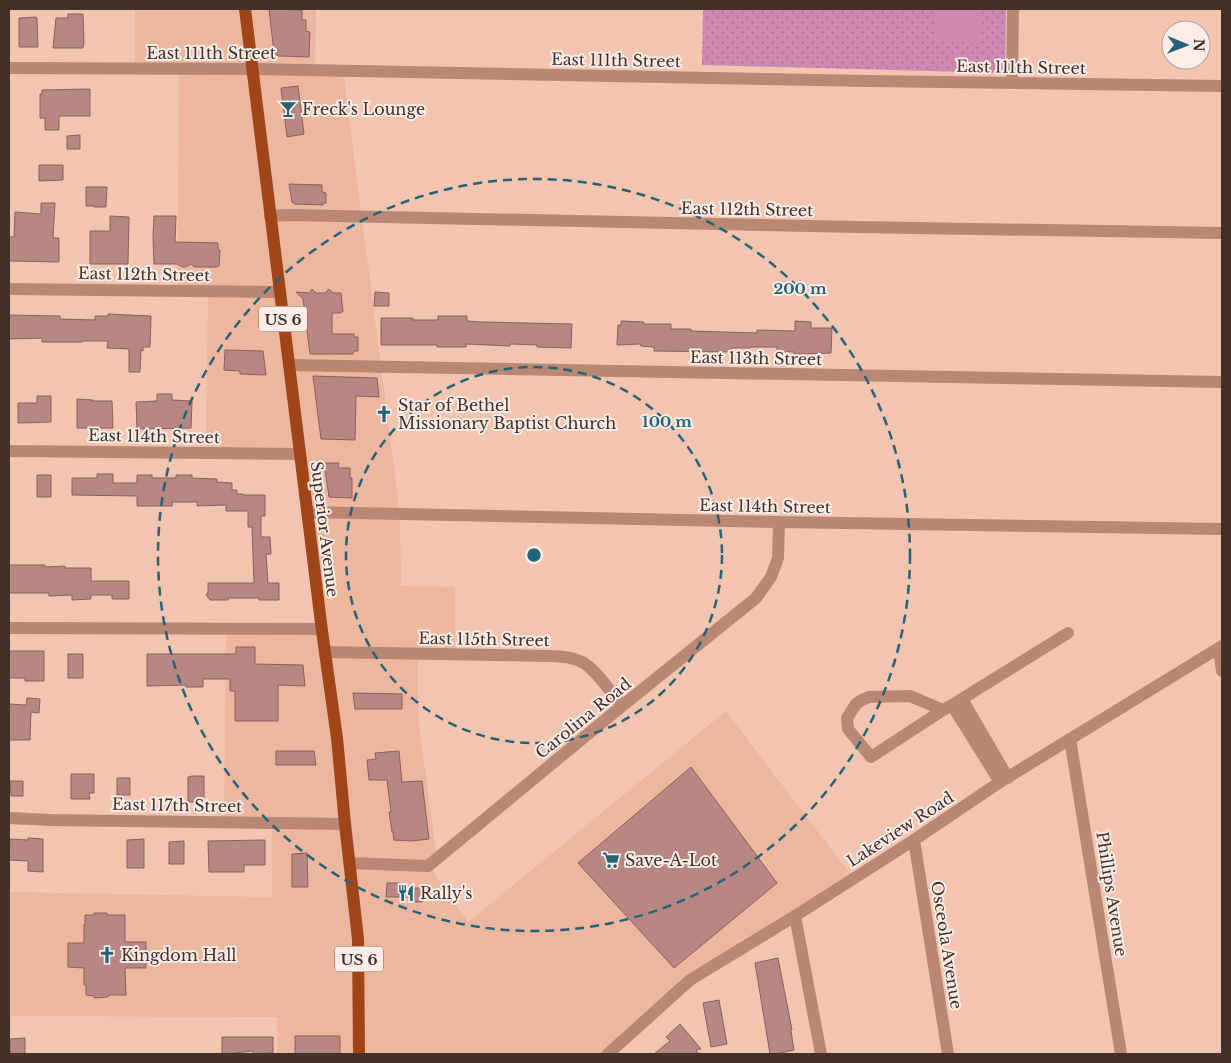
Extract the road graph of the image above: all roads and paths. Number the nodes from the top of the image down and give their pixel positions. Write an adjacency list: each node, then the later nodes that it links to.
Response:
1 (244, 9): 4 (main road, Superior Avenue / US 6)
2 (1013, 9): 5 (street)
3 (9, 68): 4 (street, East 111th Street)
4 (252, 69): 5 (street, East 111th Street); 7 (main road, Superior Avenue / US 6)
5 (1012, 82): 6 (street, East 111th Street)
6 (1222, 86)
7 (270, 216): 8 (street, East 112th Street); 10 (main road, Superior Avenue / US 6)
8 (1222, 233)
9 (9, 289): 10 (street, East 112th Street)
10 (279, 292): 11 (main road, Superior Avenue / US 6)
11 (289, 365): 12 (street, East 113th Street); 14 (main road, Superior Avenue / US 6)
12 (1222, 382)
13 (9, 451): 14 (street, East 114th Street)
14 (299, 454): 15 (main road, Superior Avenue / US 6)
15 (307, 512): 16 (street, East 114th Street); 19 (main road, Superior Avenue / US 6)
16 (778, 522): 17 (street, East 114th Street); 25 (street, Carolina Road)
17 (1222, 529)
18 (9, 628): 19 (street)
19 (321, 629): 22 (main road, Superior Avenue / US 6)
20 (1068, 634): 24 (street)
21 (1220, 648): 23 (street); 26 (street, Lakeview Road)
22 (324, 652): 25 (street, East 115th Street); 29 (main road, Superior Avenue / US 6)
23 (1222, 671)
24 (952, 705): 24 (street); 27 (street)
25 (622, 706): 31 (street, Carolina Road)
26 (1070, 739): 27 (street, Lakeview Road); 37 (street, Phillips Avenue)
27 (1004, 780): 30 (street, Lakeview Road)
28 (9, 818): 29 (street, East 117th Street)
29 (344, 824): 31 (main road, Superior Avenue / US 6)
30 (914, 840): 32 (street, Lakeview Road); 36 (street, Osceola Avenue)
31 (350, 863): 33 (main road, Superior Avenue / US 6)
32 (795, 916): 34 (street, Lakeview Road); 35 (street)
33 (359, 1054)
34 (608, 1054)
35 (822, 1054)
36 (948, 1054)
37 (1121, 1054)

